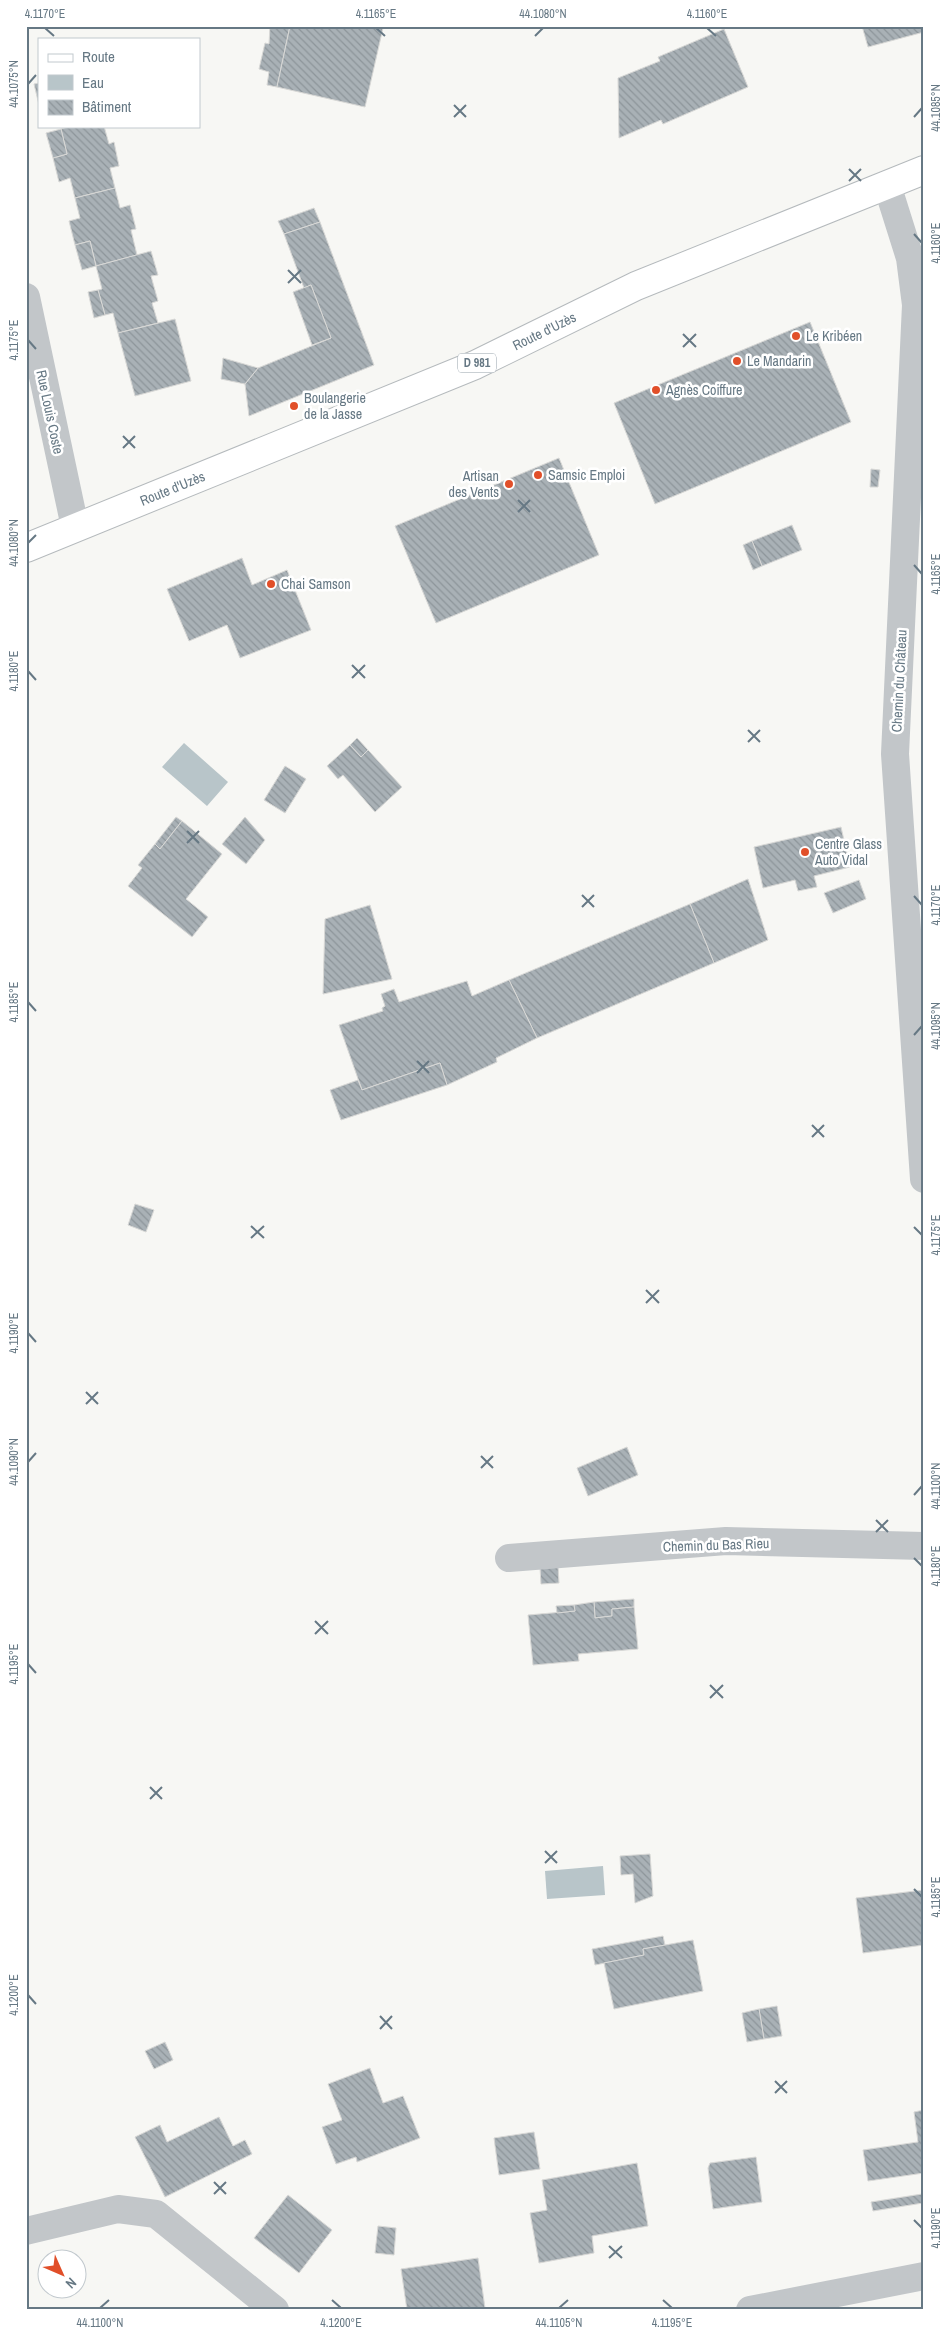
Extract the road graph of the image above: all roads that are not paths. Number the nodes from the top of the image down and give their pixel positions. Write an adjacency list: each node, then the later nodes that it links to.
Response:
1 (924, 170): 2 (main road, Route d'Uzès / D 981)
2 (888, 185): 4 (main road, Route d'Uzès / D 981); 6 (street, Chemin du Château)
3 (26, 297): 4 (street, Rue Louis Coste)
4 (75, 527): 5 (main road, Route d'Uzès / D 981)
5 (26, 548)
6 (924, 1179)
7 (924, 1546): 8 (street, Chemin du Bas Rieu)
8 (509, 1558)
9 (26, 2231): 11 (street)
10 (924, 2276): 12 (street)
11 (275, 2310)
12 (750, 2310)

